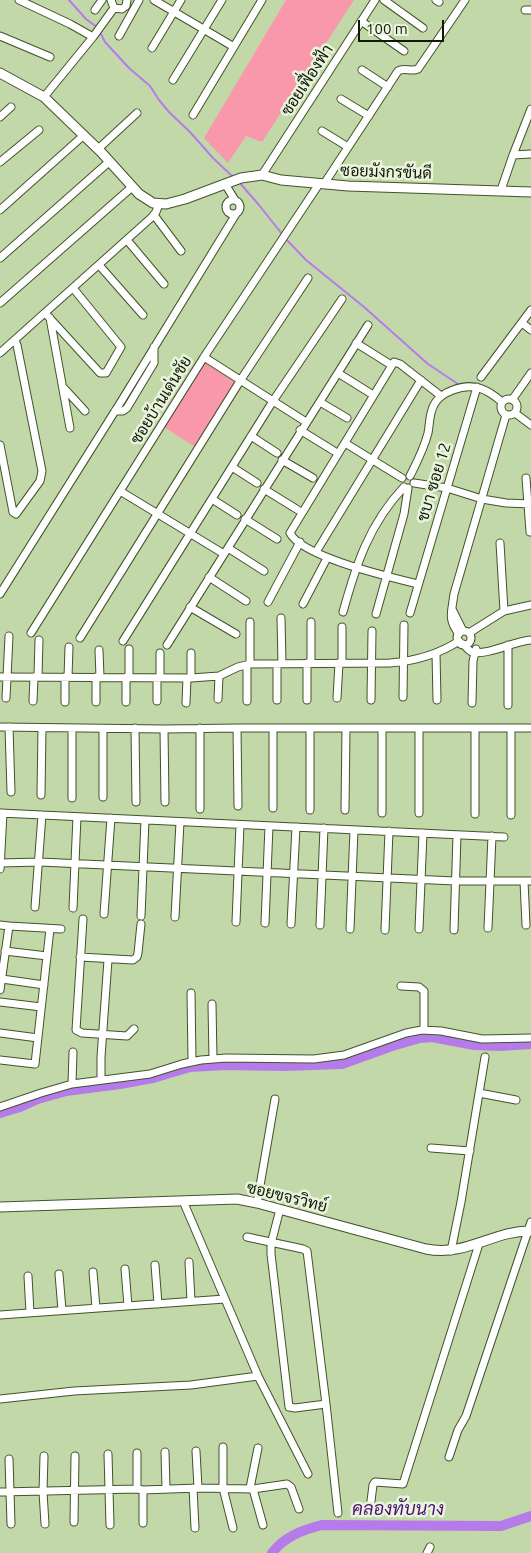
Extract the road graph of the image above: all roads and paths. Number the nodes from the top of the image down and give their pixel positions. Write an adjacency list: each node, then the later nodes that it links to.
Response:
1 (20, 0): 19 (street)
2 (102, 0): 14 (street)
3 (111, 0): 13 (street)
4 (127, 0): 13 (street)
5 (139, 0): 21 (street)
6 (154, 0): 15 (street)
7 (181, 0): 15 (street)
8 (222, 0): 18 (street)
9 (262, 0): 22 (street)
10 (375, 0): 16 (street, ซอยเฟื่องฟ้า)
11 (384, 0): 17 (street)
12 (465, 0): 29 (street, ซอยบ้านเด่นชัย)
13 (114, 8): 19 (street)
14 (96, 10)
15 (174, 11): 18 (street); 23 (street)
16 (361, 21): 24 (street); 47 (street, ซอยเฟื่องฟ้า)
17 (423, 28)
18 (205, 29): 22 (street); 28 (street)
19 (94, 35): 30 (street)
20 (0, 36): 25 (street)
21 (119, 36)
22 (234, 47): 35 (street)
23 (152, 48)
24 (404, 51)
25 (50, 57)
26 (362, 70): 29 (street)
27 (0, 73): 30 (street)
28 (173, 80)
29 (388, 87): 37 (street, ซอยบ้านเด่นชัย)
30 (44, 97): 40 (street)
31 (341, 99): 37 (street)
32 (11, 108): 36 (street)
33 (531, 110): 43 (street)
34 (137, 113): 42 (street)
35 (193, 115)
36 (0, 116)
37 (369, 116): 41 (street, ซอยบ้านเด่นชัย)
38 (39, 130): 46 (street)
39 (322, 131): 41 (street)
40 (84, 136): 42 (street); 55 (street)
41 (348, 147): 49 (street, ซอยบ้านเด่นชัย)
42 (98, 149): 45 (street)
43 (513, 154): 44 (street); 51 (street)
44 (531, 154)
45 (110, 161): 50 (street); 60 (street)
46 (0, 162)
47 (262, 175): 48 (street, ซอยมังกรขันดี); 49 (street, ซอยมังกรขันดี)
48 (233, 181): 53 (street); 54 (street, ซอยมังกรขันดี)
49 (322, 184): 51 (street, ซอยมังกรขันดี); 76 (street, ซอยบ้านเด่นชัย)
50 (132, 187): 54 (street); 66 (street)
51 (501, 190): 52 (street, ซอยมังกรขันดี)
52 (531, 192)
53 (235, 200): 56 (street); 56 (street)
54 (159, 204): 57 (street)
55 (0, 210)
56 (236, 214): 134 (street)
57 (154, 215): 58 (street); 59 (street)
58 (127, 240): 61 (street); 63 (street)
59 (181, 251)
60 (0, 258)
61 (99, 264): 64 (street); 69 (street)
62 (308, 278): 82 (street)
63 (164, 284)
64 (73, 288): 68 (street); 68 (street)
65 (342, 299): 88 (street)
66 (0, 303)
67 (531, 310): 70 (street)
68 (48, 315): 73 (street); 83 (street)
69 (143, 315)
70 (522, 323): 72 (street); 80 (street)
71 (368, 325): 74 (street)
72 (531, 330)
73 (15, 340): 75 (street); 101 (street)
74 (356, 343): 77 (street); 78 (street)
75 (0, 353)
76 (204, 357): 82 (street); 113 (street, ซอยบ้านเด่นชัย)
77 (388, 363)
78 (338, 373): 85 (street); 89 (street)
79 (531, 373): 87 (street)
80 (480, 377)
81 (421, 380): 86 (street); 100 (street); 105 (street)
82 (240, 381): 88 (street); 118 (street)
83 (62, 386): 91 (street); 97 (street)
84 (477, 387): 86 (street); 90 (street); 111 (street, ชบา ซอย 12)
85 (370, 393)
86 (441, 396): 109 (street)
87 (512, 400): 90 (street); 92 (street)
88 (273, 401): 95 (street); 99 (street)
89 (320, 402): 94 (street); 95 (street)
90 (502, 402): 93 (street)
91 (85, 411)
92 (515, 413): 93 (street); 96 (street)
93 (506, 415): 115 (street)
94 (347, 418)
95 (306, 422): 98 (street)
96 (531, 426)
97 (70, 428)
98 (300, 430): 102 (street); 104 (street)
99 (251, 436): 103 (street); 106 (street)
100 (345, 443): 105 (street); 124 (street)
101 (0, 445)
102 (334, 451)
103 (276, 453)
104 (282, 460): 107 (street); 112 (street)
105 (372, 460): 109 (street); 127 (street)
106 (232, 467): 110 (street); 114 (street)
107 (313, 478)
108 (526, 478): 116 (street)
109 (408, 482): 111 (street); 129 (street); 131 (street)
110 (257, 483)
111 (447, 488): 115 (street); 133 (street, ชบา ซอย 12)
112 (264, 489): 117 (street); 120 (street)
113 (120, 491): 118 (street); 150 (street, ซอยบ้านเด่นชัย)
114 (212, 499): 119 (street); 122 (street)
115 (482, 499): 116 (street); 154 (street)
116 (530, 504): 121 (street)
117 (298, 510)
118 (157, 514): 122 (street); 153 (street)
119 (237, 515)
120 (246, 519): 123 (street); 126 (street)
121 (530, 532)
122 (191, 534): 126 (street); 157 (street)
123 (277, 539)
124 (300, 542): 127 (street); 136 (street)
125 (500, 543): 140 (street)
126 (226, 551): 130 (street); 132 (street)
127 (316, 552): 128 (street)
128 (327, 558): 129 (street); 137 (street)
129 (356, 566): 131 (street); 141 (street)
130 (264, 571)
131 (386, 576): 133 (street); 143 (street)
132 (209, 578): 135 (street); 139 (street)
133 (418, 584): 142 (street, ชบา ซอย 12)
134 (0, 594)
135 (246, 601)
136 (268, 602)
137 (303, 604)
138 (531, 605): 140 (street)
139 (190, 607): 151 (street); 158 (street)
140 (504, 610): 154 (street)
141 (343, 612)
142 (410, 613)
143 (376, 614)
144 (281, 618): 171 (street)
145 (250, 622): 172 (street)
146 (311, 622): 168 (street)
147 (404, 625): 167 (street)
148 (342, 627): 169 (street)
149 (372, 631): 170 (street)
150 (31, 634)
151 (236, 634)
152 (8, 636): 174 (street)
153 (80, 638)
154 (464, 638): 163 (street); 166 (street)
155 (39, 640): 175 (street)
156 (531, 640): 159 (street)
157 (123, 642)
158 (167, 645)
159 (508, 645): 163 (street); 197 (street)
160 (69, 647): 176 (street)
161 (129, 649): 178 (street)
162 (100, 650): 177 (street)
163 (477, 651): 196 (street)
164 (160, 653): 179 (street)
165 (191, 653): 180 (street)
166 (436, 653): 167 (street); 189 (street)
167 (404, 662): 170 (street); 181 (street)
168 (309, 663): 169 (street); 171 (street); 187 (street)
169 (340, 663): 170 (street); 183 (street)
170 (372, 663): 188 (street)
171 (279, 664): 172 (street); 186 (street)
172 (249, 665): 173 (street); 191 (street)
173 (218, 676): 180 (street); 184 (street)
174 (3, 677): 175 (street); 182 (street)
175 (36, 677): 176 (street); 185 (street)
176 (67, 677): 177 (street); 192 (street)
177 (98, 677): 178 (street); 193 (street)
178 (128, 677): 179 (street); 194 (street)
179 (159, 678): 180 (street); 190 (street)
180 (189, 678): 195 (street)
181 (403, 697)
182 (6, 698)
183 (338, 698)
184 (218, 699)
185 (33, 700)
186 (277, 700)
187 (307, 700)
188 (371, 700)
189 (437, 700)
190 (157, 701)
191 (247, 701)
192 (64, 702)
193 (96, 702)
194 (126, 702)
195 (186, 703)
196 (472, 703)
197 (508, 705)
198 (0, 727): 199 (street)
199 (9, 727): 200 (street); 215 (street)
200 (42, 728): 201 (street); 216 (street)
201 (72, 728): 211 (street); 218 (street)
202 (135, 728): 211 (street); 212 (street); 219 (street)
203 (200, 728): 204 (street); 212 (street); 223 (street)
204 (237, 728): 205 (street); 221 (street)
205 (273, 728): 206 (street); 222 (street)
206 (310, 728): 207 (street); 224 (street)
207 (346, 728): 213 (street); 225 (street)
208 (474, 728): 209 (street); 214 (street); 229 (street)
209 (511, 728): 210 (street); 231 (street)
210 (531, 728)
211 (103, 729): 217 (street)
212 (164, 729): 220 (street)
213 (382, 729): 214 (street); 227 (street)
214 (419, 729): 228 (street)
215 (10, 792)
216 (42, 795)
217 (103, 797)
218 (72, 798)
219 (136, 802)
220 (165, 802)
221 (238, 806)
222 (273, 808)
223 (200, 809)
224 (310, 810)
225 (346, 810)
226 (2, 813): 230 (street); 247 (street)
227 (382, 813)
228 (419, 813)
229 (475, 814)
230 (42, 815): 232 (street); 246 (street)
231 (511, 815)
232 (77, 817): 233 (street); 248 (street)
233 (112, 818): 234 (street); 249 (street)
234 (145, 820): 235 (street); 250 (street)
235 (180, 822): 236 (street); 252 (street)
236 (240, 824): 237 (street); 253 (street)
237 (268, 826): 238 (street); 254 (street)
238 (296, 827): 239 (street); 255 (street)
239 (324, 828): 240 (street); 256 (street)
240 (354, 830): 241 (street); 257 (street)
241 (389, 832): 242 (street); 258 (street)
242 (423, 833): 243 (street); 259 (street)
243 (457, 835): 244 (street); 260 (street)
244 (492, 836): 245 (street); 261 (street)
245 (504, 837)
246 (40, 862): 247 (street); 248 (street); 263 (street)
247 (0, 863): 251 (street)
248 (75, 864): 249 (street); 264 (street)
249 (109, 866): 250 (street); 265 (street)
250 (142, 868): 252 (street); 285 (street)
251 (0, 869)
252 (178, 869): 253 (street); 266 (street)
253 (239, 872): 254 (street); 268 (street)
254 (266, 873): 255 (street); 269 (street)
255 (294, 874): 256 (street); 270 (street)
256 (321, 875): 257 (street); 272 (street)
257 (352, 877): 258 (street); 277 (street)
258 (387, 878): 259 (street); 280 (street)
259 (421, 879): 260 (street); 278 (street)
260 (455, 881): 261 (street); 281 (street)
261 (490, 881): 262 (street); 275 (street)
262 (527, 881): 273 (street)
263 (35, 907)
264 (73, 908)
265 (104, 914)
266 (175, 917)
267 (83, 919): 284 (street)
268 (236, 922)
269 (264, 923)
270 (291, 924)
271 (0, 925): 274 (street)
272 (320, 925)
273 (526, 925)
274 (9, 926): 276 (street); 282 (street)
275 (488, 928)
276 (50, 929): 279 (street); 283 (street)
277 (350, 929)
278 (419, 929)
279 (61, 930)
280 (385, 930)
281 (454, 930)
282 (5, 952): 283 (street); 286 (street)
283 (47, 956): 287 (street)
284 (80, 957): 285 (street); 297 (street)
285 (108, 960): 297 (street)
286 (2, 979): 287 (street); 289 (street)
287 (44, 985): 293 (street)
288 (401, 986): 295 (street)
289 (0, 990)
290 (191, 993): 304 (street)
291 (0, 1002): 293 (street)
292 (212, 1004): 302 (street)
293 (41, 1008): 298 (street)
294 (134, 1030): 297 (street)
295 (424, 1030): 299 (street); 302 (street)
296 (0, 1034): 298 (street)
297 (102, 1035): 305 (street)
298 (38, 1038): 303 (street)
299 (531, 1038)
300 (73, 1052): 306 (street)
301 (485, 1057): 307 (street)
302 (213, 1059): 304 (street)
303 (0, 1060)
304 (192, 1061): 305 (street)
305 (101, 1079): 306 (street)
306 (72, 1084): 310 (street)
307 (479, 1093): 309 (street); 312 (street)
308 (275, 1099): 314 (street)
309 (516, 1100)
310 (0, 1107)
311 (431, 1148): 312 (street)
312 (470, 1151): 321 (street)
313 (183, 1201): 314 (street, ซอยขจรวิทย์); 315 (street, ซอยขจรวิทย์); 328 (street)
314 (257, 1202): 316 (street, ซอยขจรวิทย์)
315 (0, 1207)
316 (280, 1209): 319 (street); 321 (street, ซอยขจรวิทย์)
317 (530, 1228): 320 (street, ซอยขจรวิทย์); 347 (street)
318 (247, 1237): 319 (street)
319 (271, 1241): 338 (street); 338 (street)
320 (479, 1244): 321 (street, ซอยขจรวิทย์); 361 (street)
321 (451, 1251)
322 (189, 1262): 329 (street)
323 (155, 1265): 330 (street)
324 (124, 1269): 331 (street)
325 (93, 1272): 332 (street)
326 (59, 1274): 333 (street)
327 (28, 1276): 334 (street)
328 (225, 1299): 329 (street); 336 (street)
329 (191, 1302): 330 (street)
330 (158, 1304): 331 (street)
331 (128, 1306): 332 (street)
332 (96, 1308): 333 (street)
333 (62, 1310): 334 (street)
334 (30, 1312): 335 (street)
335 (0, 1315)
336 (258, 1376): 337 (street); 349 (street)
337 (0, 1399)
338 (326, 1404): 362 (street)
339 (223, 1447): 351 (street)
340 (258, 1448): 352 (street)
341 (196, 1451): 350 (street)
342 (165, 1452): 354 (street)
343 (137, 1453): 353 (street)
344 (108, 1454): 356 (street)
345 (44, 1456): 359 (street)
346 (75, 1456): 355 (street)
347 (449, 1457)
348 (9, 1459): 357 (street)
349 (308, 1474)
350 (196, 1488): 351 (street); 354 (street); 369 (street)
351 (224, 1488): 352 (street); 370 (street)
352 (252, 1488): 360 (street); 368 (street)
353 (140, 1489): 354 (street); 356 (street); 364 (street)
354 (166, 1489)
355 (75, 1490): 356 (street); 359 (street); 363 (street)
356 (108, 1490): 367 (street)
357 (10, 1491): 358 (street); 359 (street); 365 (street)
358 (0, 1492)
359 (43, 1492): 366 (street)
360 (299, 1508)
361 (370, 1509)
362 (338, 1513)
363 (74, 1522)
364 (143, 1523)
365 (10, 1524)
366 (45, 1524)
367 (110, 1524)
368 (263, 1525)
369 (195, 1528)
370 (233, 1528)

